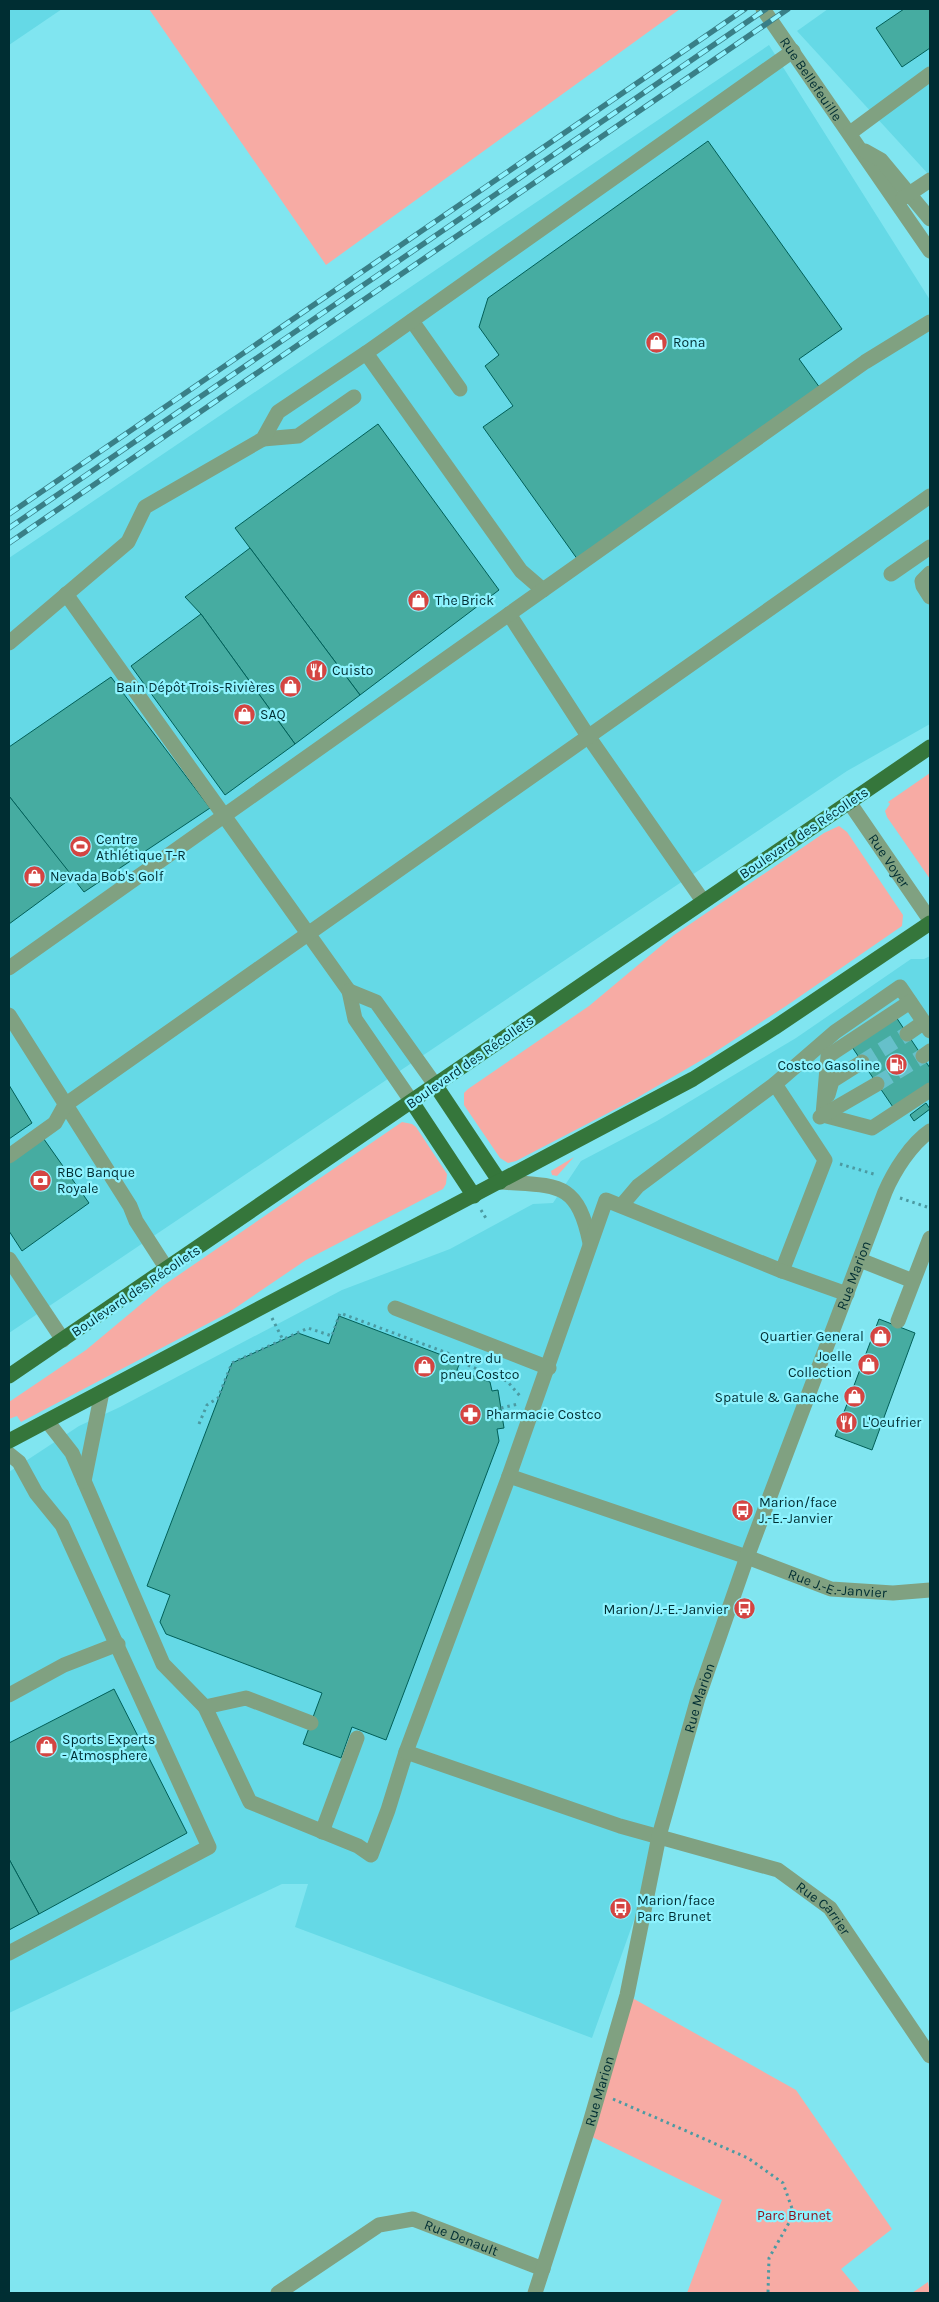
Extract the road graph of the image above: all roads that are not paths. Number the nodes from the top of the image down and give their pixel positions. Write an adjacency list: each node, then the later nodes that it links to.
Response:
1 (764, 9): 2 (street, Rue Bellefeuille)
2 (793, 51): 4 (street, Rue Bellefeuille); 11 (street)
3 (930, 74): 4 (street)
4 (850, 133): 5 (street, Rue Bellefeuille)
5 (860, 148): 7 (street, Rue Bellefeuille); 8 (street, Rue Bellefeuille)
6 (930, 180): 7 (street)
7 (910, 193): 8 (street); 9 (street, Rue Bellefeuille)
8 (896, 202): 10 (street, Rue Bellefeuille)
9 (930, 219)
10 (930, 251)
11 (412, 321): 13 (street); 14 (street)
12 (930, 322): 21 (street)
13 (366, 353): 16 (street); 21 (street)
14 (460, 389)
15 (354, 398): 16 (street)
16 (263, 439): 22 (street)
17 (930, 496): 26 (street)
18 (930, 547): 20 (street)
19 (930, 572): 23 (street)
20 (891, 574)
21 (543, 590): 24 (street)
22 (66, 594): 25 (street); 29 (street)
23 (930, 597)
24 (509, 614): 26 (street); 29 (street)
25 (9, 642)
26 (588, 736): 30 (street); 32 (street)
27 (930, 747): 28 (main road, Boulevard des Récollets)
28 (849, 802): 30 (main road, Boulevard des Récollets); 31 (street, Rue Voyer)
29 (225, 815): 32 (street); 33 (street)
30 (703, 901): 42 (main road, Boulevard des Récollets)
31 (930, 922): 50 (main road)
32 (309, 933): 34 (street); 45 (street)
33 (9, 968)
34 (349, 991): 42 (street); 44 (street)
35 (910, 1002): 37 (street); 40 (street); 46 (street)
36 (9, 1015): 45 (street)
37 (927, 1026): 38 (street)
38 (907, 1034)
39 (862, 1062): 46 (street)
40 (775, 1084): 47 (street); 52 (street)
41 (877, 1084): 46 (street)
42 (436, 1086): 44 (main road, Boulevard des Récollets); 50 (main road)
43 (930, 1090): 46 (street)
44 (412, 1102): 51 (main road); 57 (main road, Boulevard des Récollets)
45 (65, 1104): 49 (street); 57 (street)
46 (823, 1116): 47 (street)
47 (803, 1126): 58 (street)
48 (930, 1131): 56 (street, Rue Marion)
49 (9, 1156)
50 (500, 1182): 51 (main road); 54 (street)
51 (474, 1196): 66 (main road)
52 (621, 1206): 54 (street); 58 (street)
53 (930, 1238): 59 (street)
54 (590, 1244): 64 (street)
55 (9, 1259): 63 (street)
56 (860, 1260): 59 (street); 60 (street, Rue Marion)
57 (167, 1269): 63 (main road, Boulevard des Récollets)
58 (782, 1271): 60 (street)
59 (913, 1281): 62 (street)
60 (847, 1294): 72 (street, Rue Marion)
61 (395, 1308): 64 (street)
62 (898, 1320)
63 (63, 1340): 65 (main road, Boulevard des Récollets)
64 (549, 1368): 70 (street)
65 (9, 1376)
66 (102, 1392): 67 (main road); 71 (street)
67 (47, 1421): 68 (main road); 71 (street)
68 (9, 1441)
69 (9, 1454): 74 (street)
70 (509, 1476): 72 (street, Rue J.-E.-Janvier); 79 (street)
71 (84, 1481): 76 (street)
72 (747, 1557): 73 (street, Rue J.-E.-Janvier); 81 (street, Rue Marion)
73 (930, 1590)
74 (118, 1644): 75 (street); 82 (street)
75 (9, 1695)
76 (205, 1708): 77 (street); 80 (street)
77 (311, 1723)
78 (357, 1738): 80 (street)
79 (406, 1752): 80 (street); 81 (street, Rue Carrier)
80 (322, 1832)
81 (659, 1836): 83 (street, Rue Carrier); 84 (street, Rue Marion)
82 (9, 1953)
83 (930, 2056)
84 (543, 2269): 85 (street, Rue Denault); 86 (street, Rue Marion)
85 (278, 2293)
86 (535, 2293)

